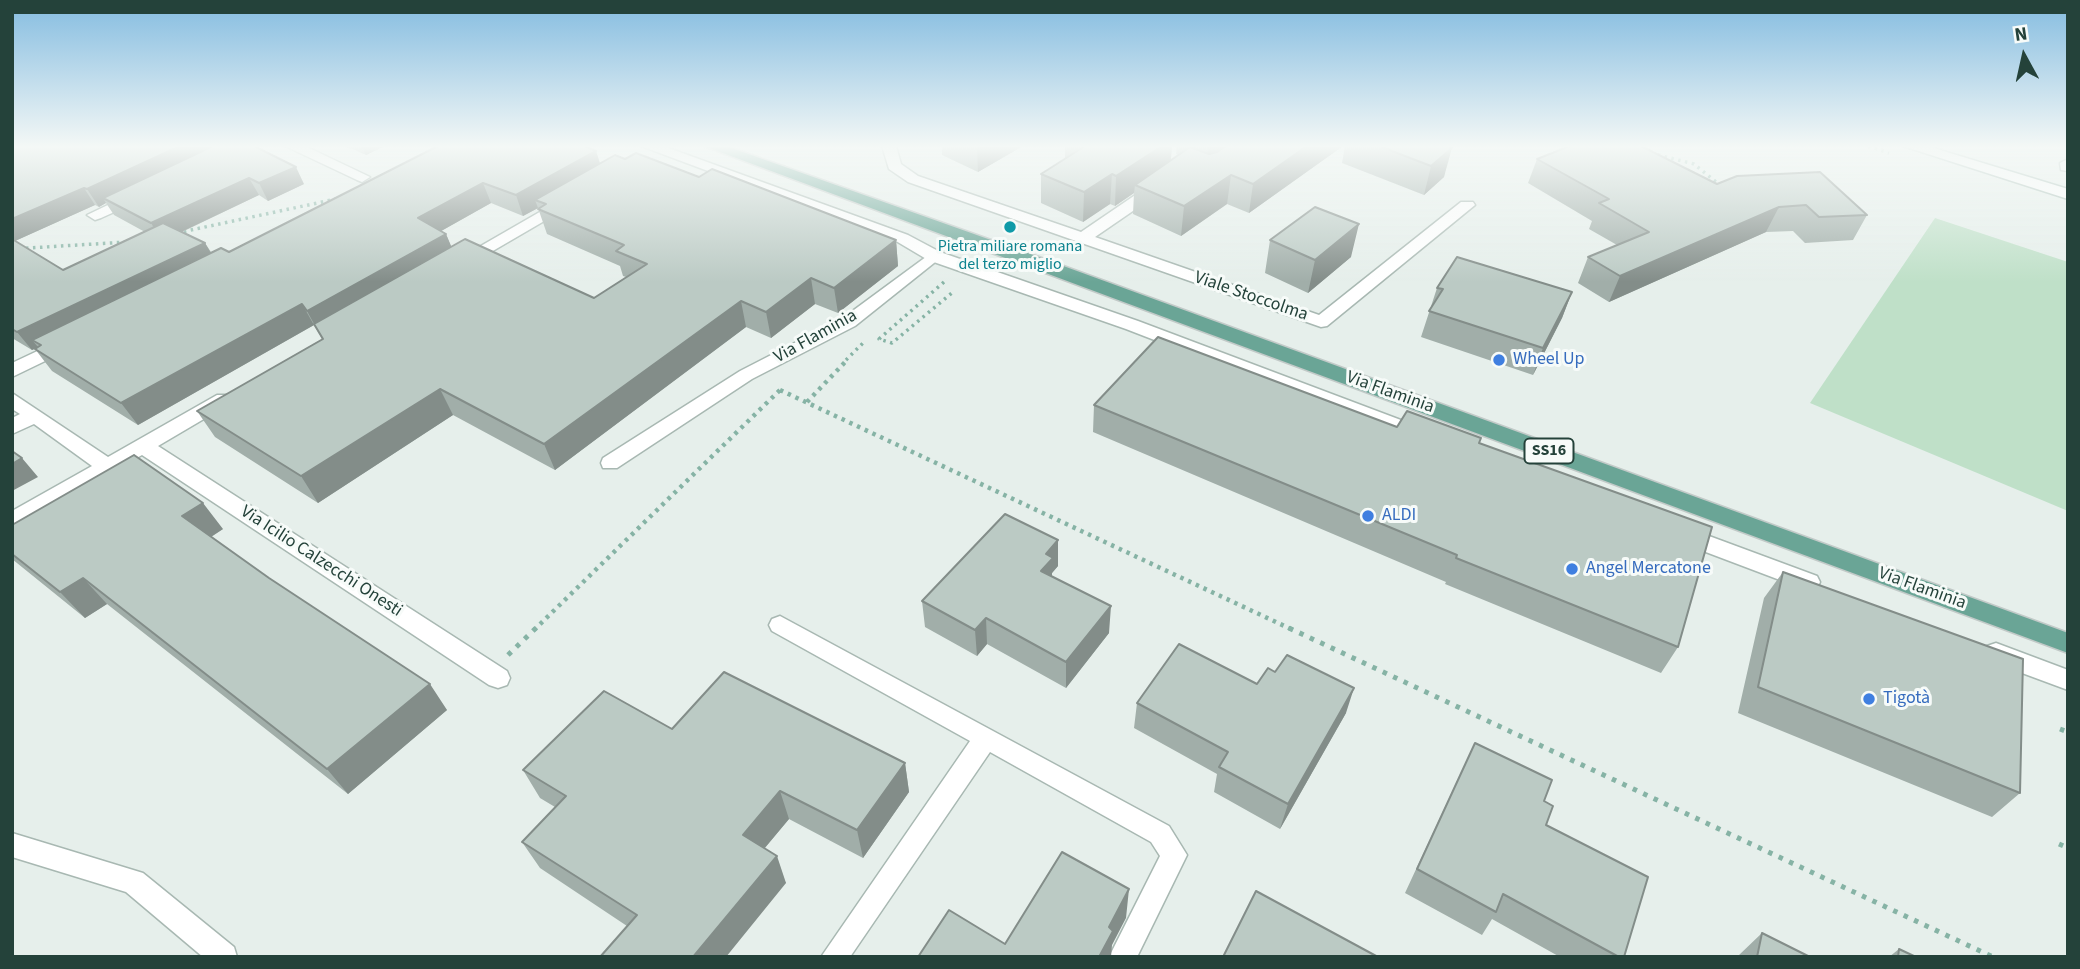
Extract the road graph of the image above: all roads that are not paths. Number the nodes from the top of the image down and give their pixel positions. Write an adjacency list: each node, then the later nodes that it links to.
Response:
1 (585, 191): 12 (street)
2 (772, 191): 10 (street)
3 (837, 191): 11 (main road, Via Flaminia / SS16)
4 (948, 191): 9 (street, Viale Stoccolma)
5 (1151, 191): 9 (street)
6 (145, 192): 8 (street)
7 (1467, 205): 9 (street, Viale Stoccolma)
8 (95, 215)
9 (1083, 238)
10 (934, 256): 13 (street); 22 (lane, Via Flaminia)
11 (1030, 260): 13 (street); 28 (main road, Via Flaminia / SS16)
12 (441, 273)
13 (1005, 279): 20 (street)
14 (86, 334): 15 (street)
15 (12, 371)
16 (238, 391): 21 (street)
17 (12, 400): 18 (street)
18 (34, 415): 19 (street); 23 (street)
19 (12, 427)
20 (1442, 443)
21 (143, 446): 23 (street); 30 (street, Via Icilio Calzecchi Onesti)
22 (610, 463)
23 (107, 466): 24 (street)
24 (12, 521)
25 (1661, 526): 26 (street)
26 (1829, 590)
27 (780, 625): 32 (lane)
28 (2068, 643)
29 (1971, 644): 31 (street)
30 (494, 675)
31 (2062, 678)
32 (986, 738): 35 (lane); 36 (lane)
33 (12, 845): 34 (lane)
34 (224, 957)
35 (834, 957)
36 (1122, 957)

